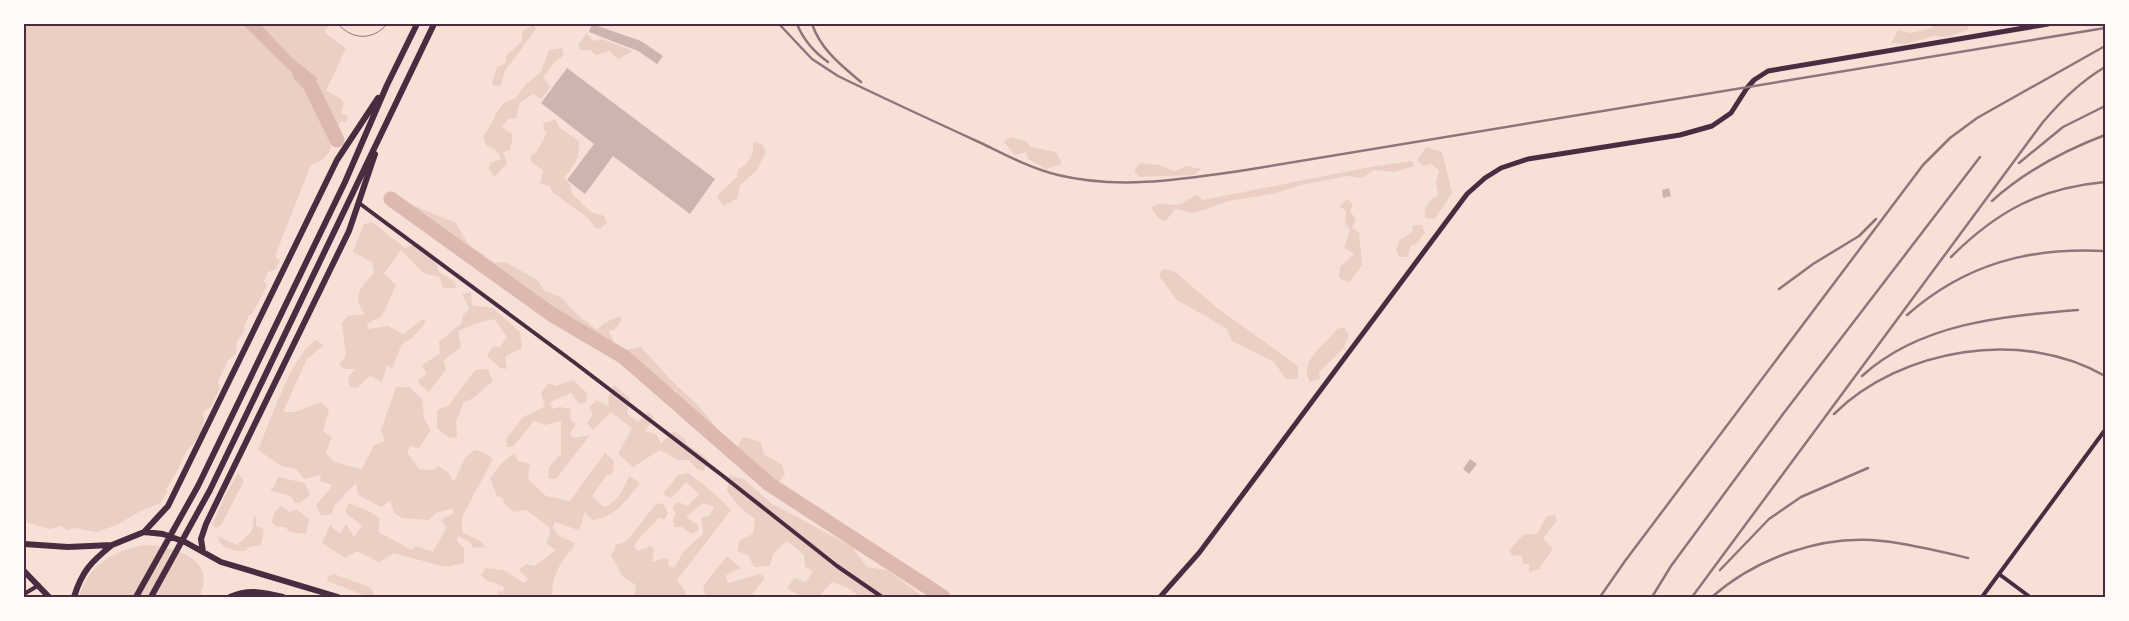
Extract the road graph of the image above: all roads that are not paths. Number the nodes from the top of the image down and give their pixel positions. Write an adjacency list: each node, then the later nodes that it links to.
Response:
1 (417, 24): 4 (main road)
2 (434, 24): 5 (main road)
3 (2048, 24): 24 (street)
4 (387, 85): 8 (main road); 18 (main road)
5 (382, 132): 6 (main road); 19 (main road)
6 (359, 203): 11 (main road); 23 (street)
7 (2105, 430): 13 (street)
8 (144, 532): 10 (main road); 11 (main road)
9 (24, 544): 10 (main road)
10 (112, 545): 17 (main road)
11 (203, 552): 22 (main road)
12 (24, 571): 14 (main road)
13 (1999, 574): 25 (street); 26 (street)
14 (39, 585): 15 (street); 16 (main road)
15 (24, 594)
16 (49, 597)
17 (74, 597)
18 (136, 597)
19 (151, 597)
20 (230, 597): 21 (main road)
21 (283, 597)
22 (338, 597)
23 (882, 597)
24 (1160, 597)
25 (1982, 597)
26 (2030, 597)

